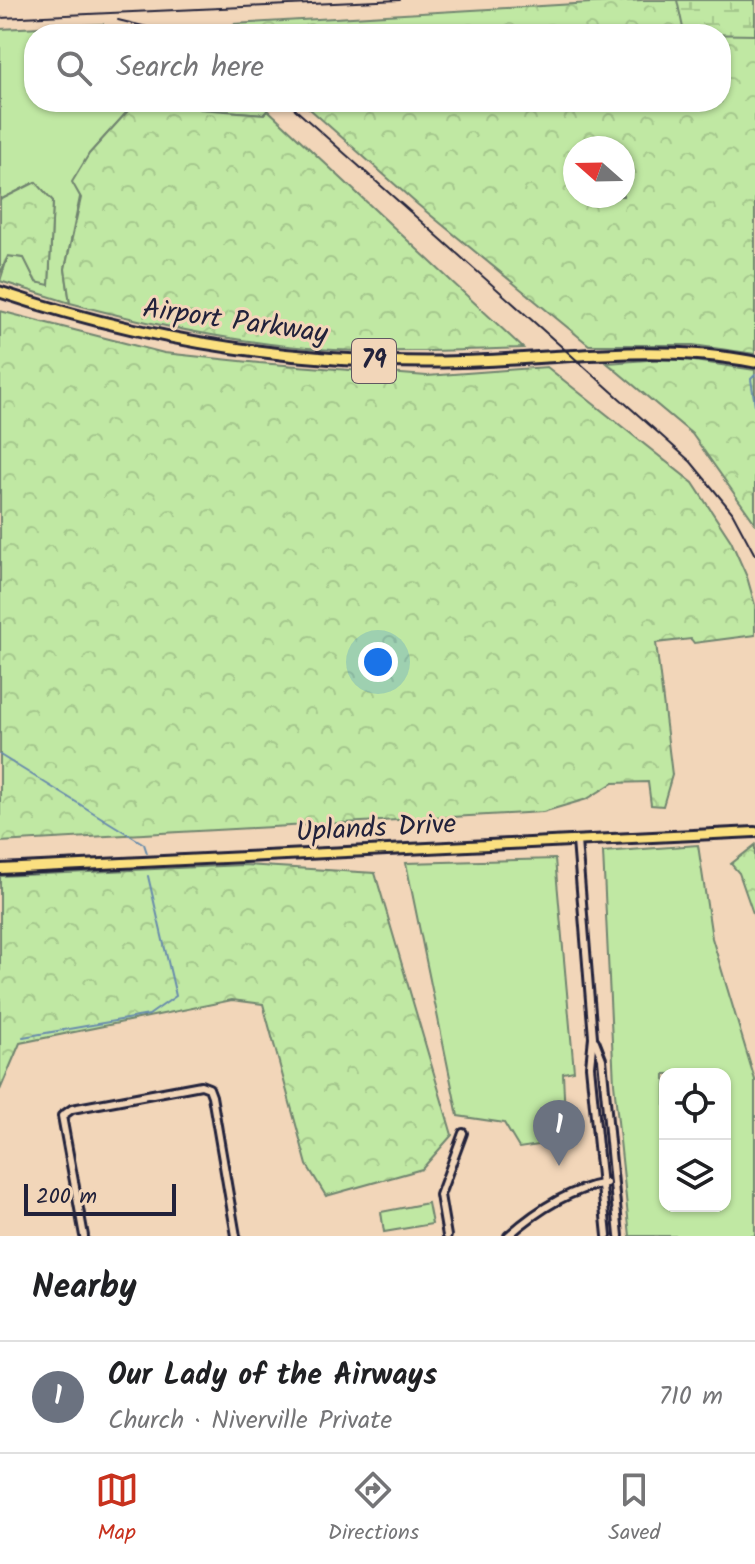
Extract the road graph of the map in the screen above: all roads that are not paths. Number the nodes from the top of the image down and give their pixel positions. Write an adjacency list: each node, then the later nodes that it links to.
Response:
1 (0, 292): 2 (highway, Airport Parkway / 79)
2 (755, 362)
3 (755, 832): 4 (main road, Uplands Drive)
4 (577, 841): 5 (main road, Uplands Drive); 6 (street)
5 (0, 869)
6 (593, 1037): 8 (street); 9 (street)
7 (463, 1133): 12 (street)
8 (613, 1182): 9 (street); 15 (street)
9 (602, 1184): 13 (street); 14 (street)
10 (84, 1236): 11 (street)
11 (236, 1236)
12 (447, 1236)
13 (508, 1236)
14 (607, 1236)
15 (619, 1236)

